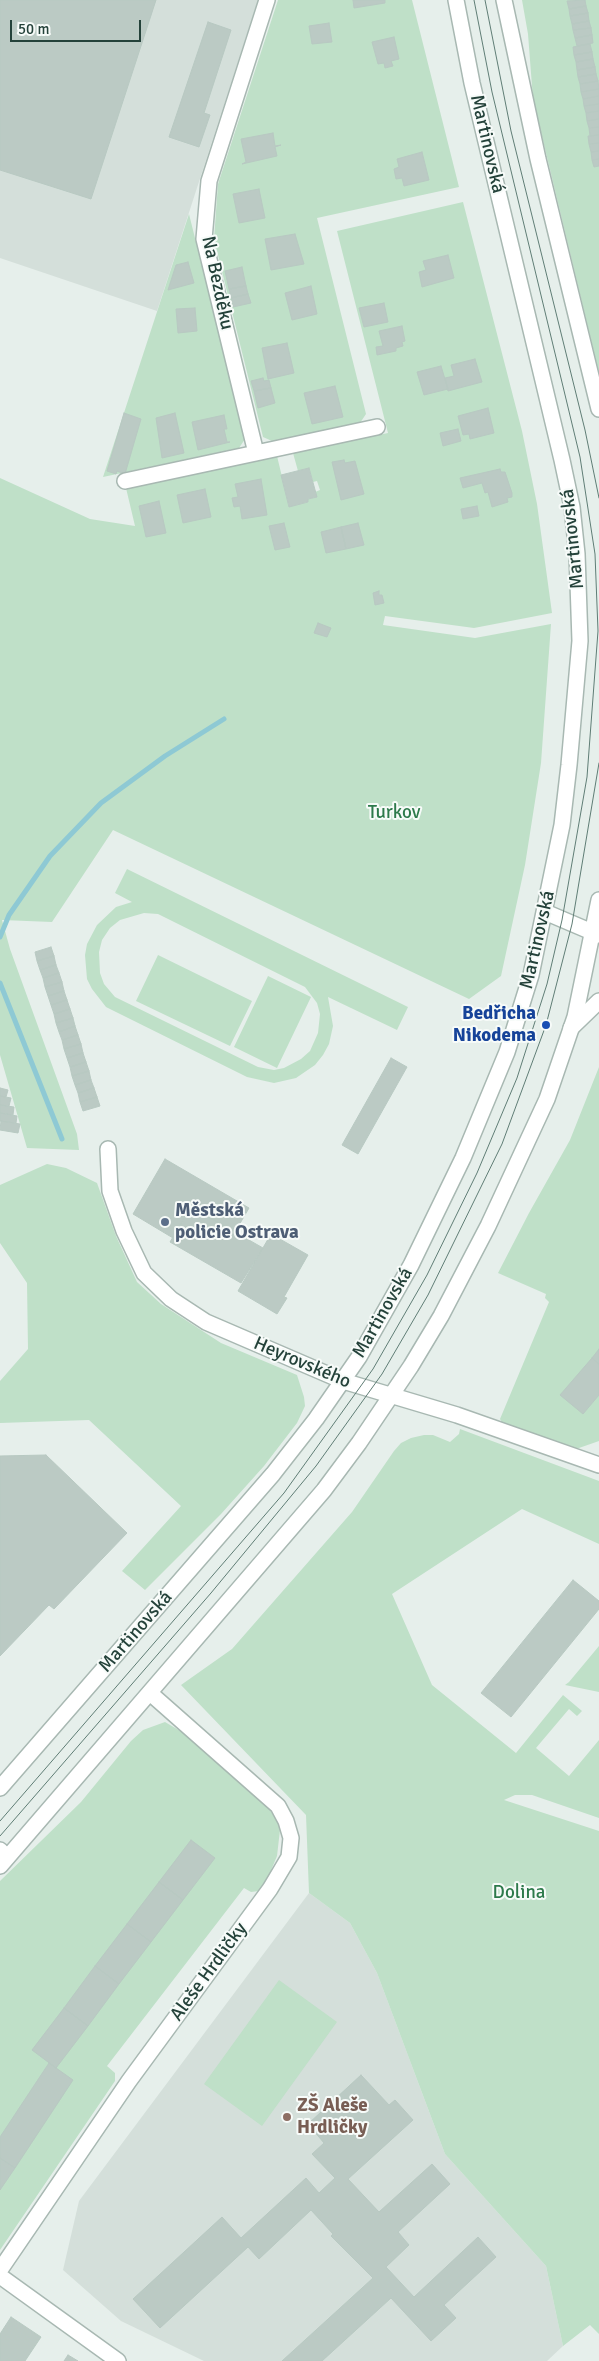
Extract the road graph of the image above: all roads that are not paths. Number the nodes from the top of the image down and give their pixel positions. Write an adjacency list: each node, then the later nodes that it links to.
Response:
1 (267, 0): 6 (street, Na Bezděku)
2 (456, 0): 9 (street, Martinovská)
3 (504, 0): 4 (street)
4 (599, 409)
5 (378, 427): 6 (street)
6 (256, 453): 7 (street)
7 (126, 481)
8 (599, 900): 10 (street)
9 (545, 912): 10 (street); 14 (street, Martinovská)
10 (596, 934): 12 (street)
11 (599, 1001): 12 (street)
12 (571, 1028): 15 (street)
13 (108, 1149): 14 (street, Heyrovského)
14 (343, 1381): 15 (street, Heyrovského); 18 (street, Martinovská)
15 (392, 1396): 16 (street, Heyrovského); 17 (street)
16 (597, 1461)
17 (150, 1693): 19 (street); 20 (street, Aleše Hrdličky)
18 (0, 1788)
19 (2, 1858)
20 (0, 2270)
21 (0, 2276): 22 (street)
22 (118, 2361)

